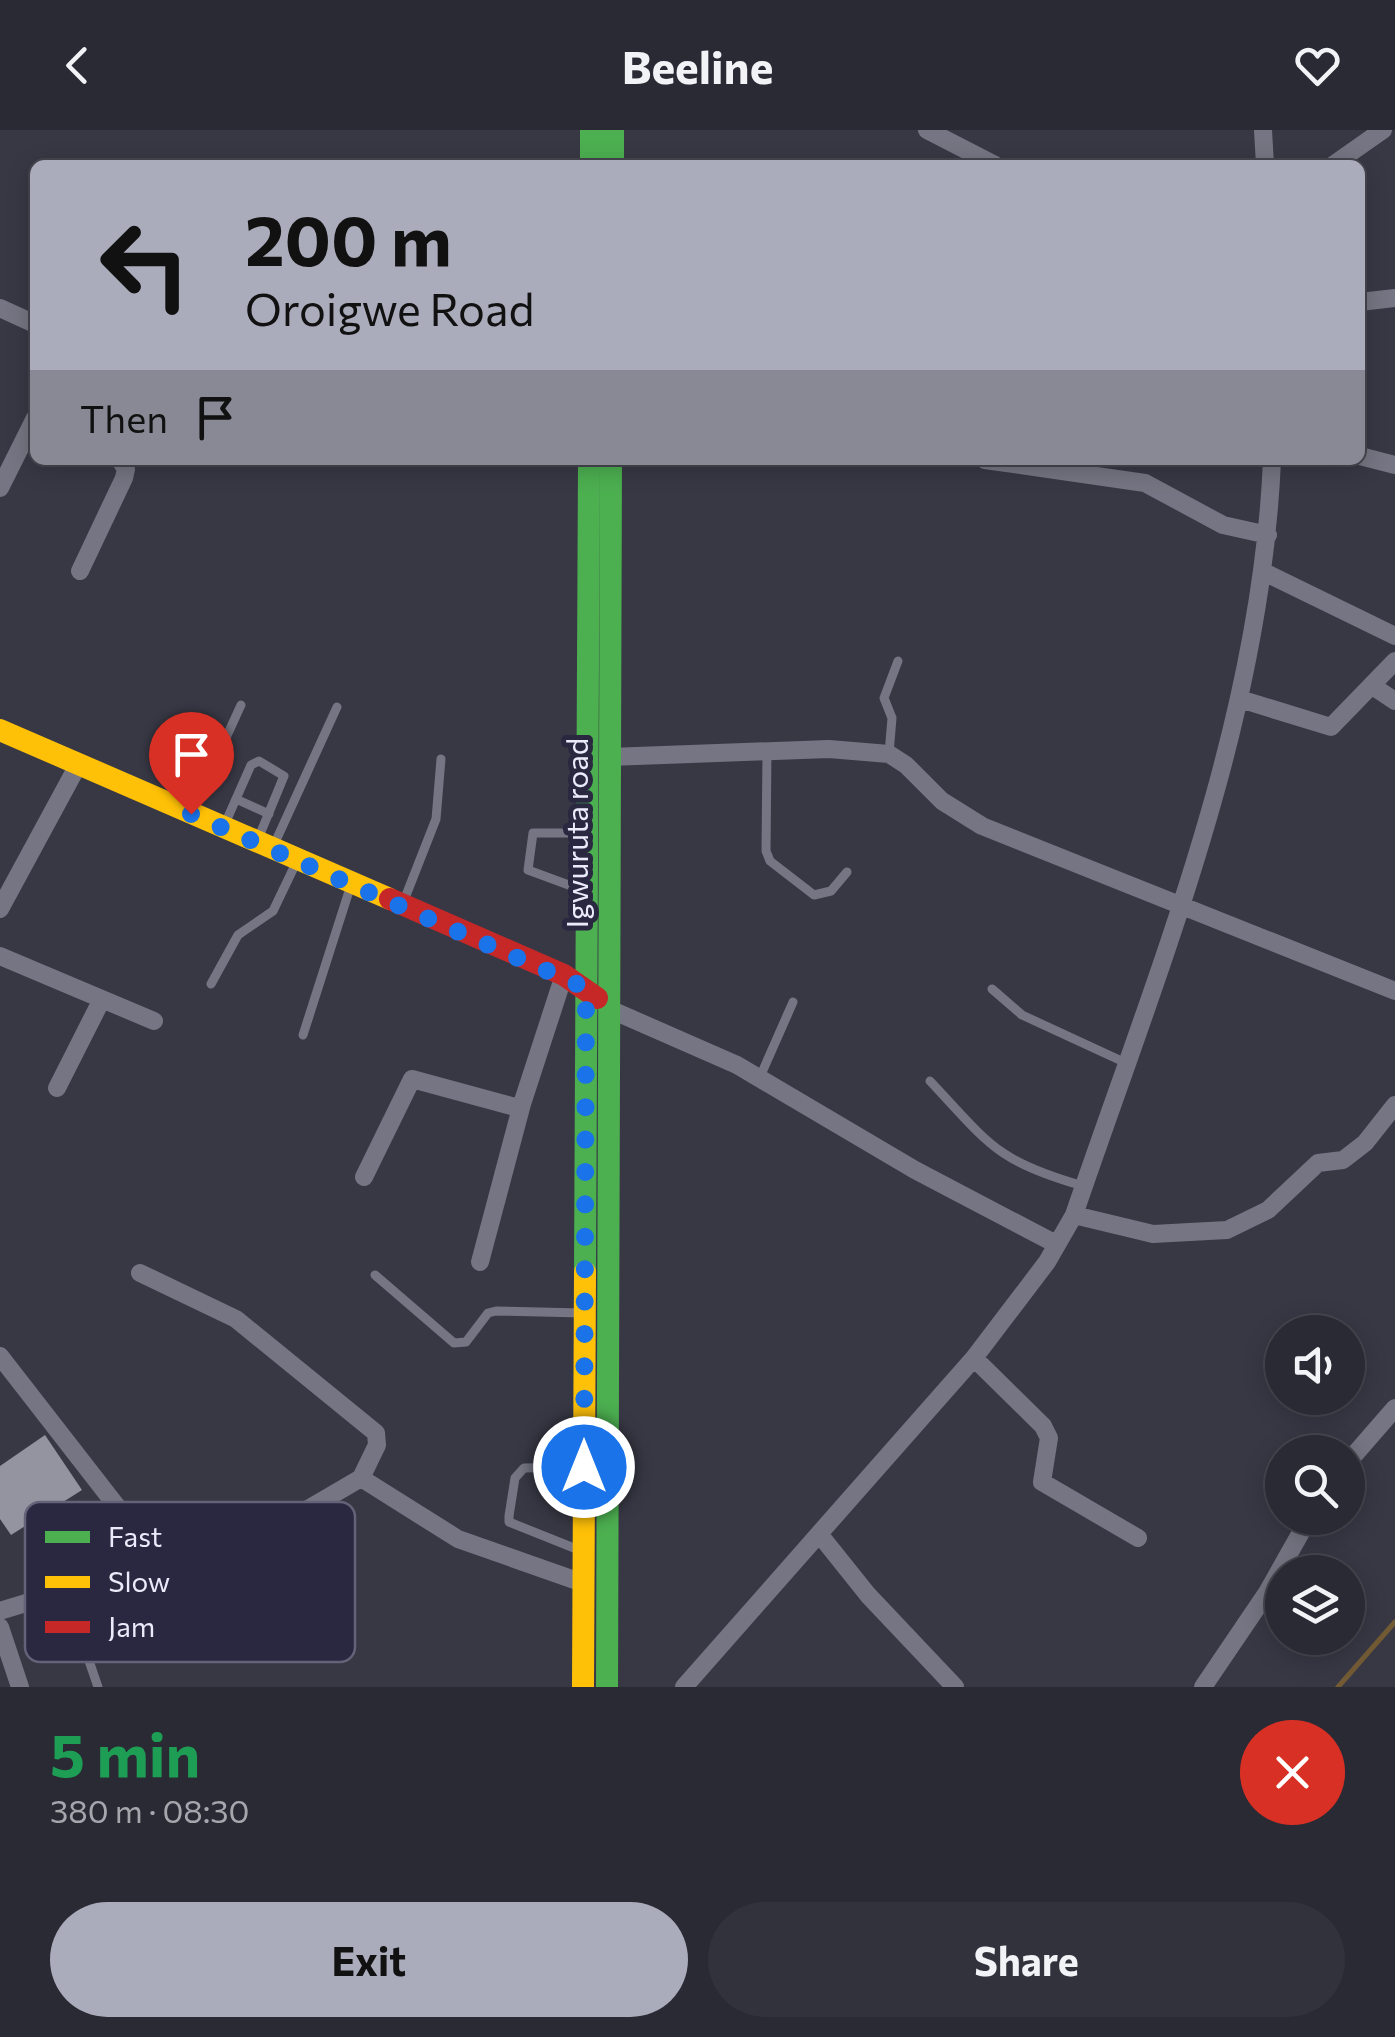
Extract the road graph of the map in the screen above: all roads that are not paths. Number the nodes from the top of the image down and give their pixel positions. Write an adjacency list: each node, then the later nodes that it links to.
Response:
1 (591, 130): 6 (main road)
2 (614, 130): 7 (main road)
3 (927, 130): 8 (street)
4 (1264, 130): 9 (street)
5 (1382, 130): 10 (street)
6 (591, 160)
7 (613, 160)
8 (985, 160)
9 (1265, 160)
10 (1340, 160)
11 (1395, 298): 12 (street)
12 (1365, 301)
13 (0, 308): 14 (street)
14 (30, 322)
15 (30, 428): 23 (street)
16 (1365, 457): 17 (street)
17 (1395, 464)
18 (123, 465): 25 (street)
19 (589, 465): 45 (main road, Igwuruta road)
20 (611, 465): 38 (main road, Igwuruta road)
21 (1020, 465): 24 (street)
22 (1272, 465): 24 (street)
23 (0, 488)
24 (1268, 535): 26 (street)
25 (80, 571)
26 (1266, 573): 27 (street); 31 (street)
27 (1395, 636)
28 (898, 661): 37 (lane)
29 (1395, 661): 30 (street)
30 (1374, 687): 31 (street); 32 (street)
31 (1240, 699): 52 (street)
32 (1395, 702)
33 (240, 705): 42 (lane)
34 (337, 708): 46 (lane)
35 (0, 730): 40 (main road)
36 (767, 751): 37 (street); 38 (street); 48 (lane)
37 (888, 754): 52 (street)
38 (609, 756): 62 (main road, Igwuruta road)
39 (441, 758): 51 (lane)
40 (78, 765): 42 (main road); 53 (street)
41 (236, 799): 43 (lane); 43 (lane); 44 (lane)
42 (191, 814): 44 (main road)
43 (268, 814): 46 (lane)
44 (223, 828): 46 (main road)
45 (586, 833): 50 (main road, Igwuruta road); 50 (lane)
46 (264, 846): 47 (main road)
47 (297, 861): 49 (main road); 56 (lane)
48 (848, 872)
49 (351, 885): 51 (main road); 64 (lane)
50 (587, 891): 57 (main road, Igwuruta road)
51 (402, 905): 55 (main road)
52 (1181, 905): 59 (street); 65 (street)
53 (0, 910)
54 (0, 956): 60 (street)
55 (564, 975): 57 (main road); 69 (street)
56 (210, 984)
57 (586, 988): 62 (main road); 78 (main road, Igwuruta road)
58 (992, 989): 65 (lane)
59 (1395, 991)
60 (102, 999): 63 (street); 68 (street)
61 (793, 1002): 66 (lane)
62 (607, 1008): 66 (street); 99 (main road, Igwuruta road)
63 (154, 1021)
64 (303, 1035)
65 (1126, 1063): 72 (street)
66 (760, 1078): 74 (street)
67 (930, 1081): 72 (lane)
68 (57, 1088)
69 (522, 1104): 71 (street); 75 (street)
70 (1395, 1105): 73 (street)
71 (364, 1177)
72 (1084, 1186): 73 (street)
73 (1074, 1215): 74 (street)
74 (1056, 1244): 80 (street)
75 (480, 1262)
76 (140, 1274): 84 (street)
77 (375, 1274): 78 (lane)
78 (585, 1313): 83 (main road, Igwuruta road)
79 (0, 1356): 85 (street)
80 (974, 1358): 87 (street); 89 (street)
81 (1395, 1408): 82 (street)
82 (1365, 1442)
83 (584, 1467): 90 (main road, Igwuruta road); 90 (lane)
84 (361, 1478): 86 (street); 91 (street)
85 (113, 1502)
86 (320, 1502)
87 (820, 1534): 100 (street); 101 (street)
88 (1300, 1535): 102 (street)
89 (1138, 1538)
90 (583, 1552): 91 (main road, Igwuruta road)
91 (583, 1582): 98 (main road, Igwuruta road)
92 (25, 1604): 93 (street)
93 (0, 1612)
94 (0, 1627): 96 (street)
95 (89, 1662): 97 (lane)
96 (20, 1687)
97 (98, 1687)
98 (584, 1687)
99 (607, 1687)
100 (684, 1687)
101 (956, 1687)
102 (1203, 1687)

